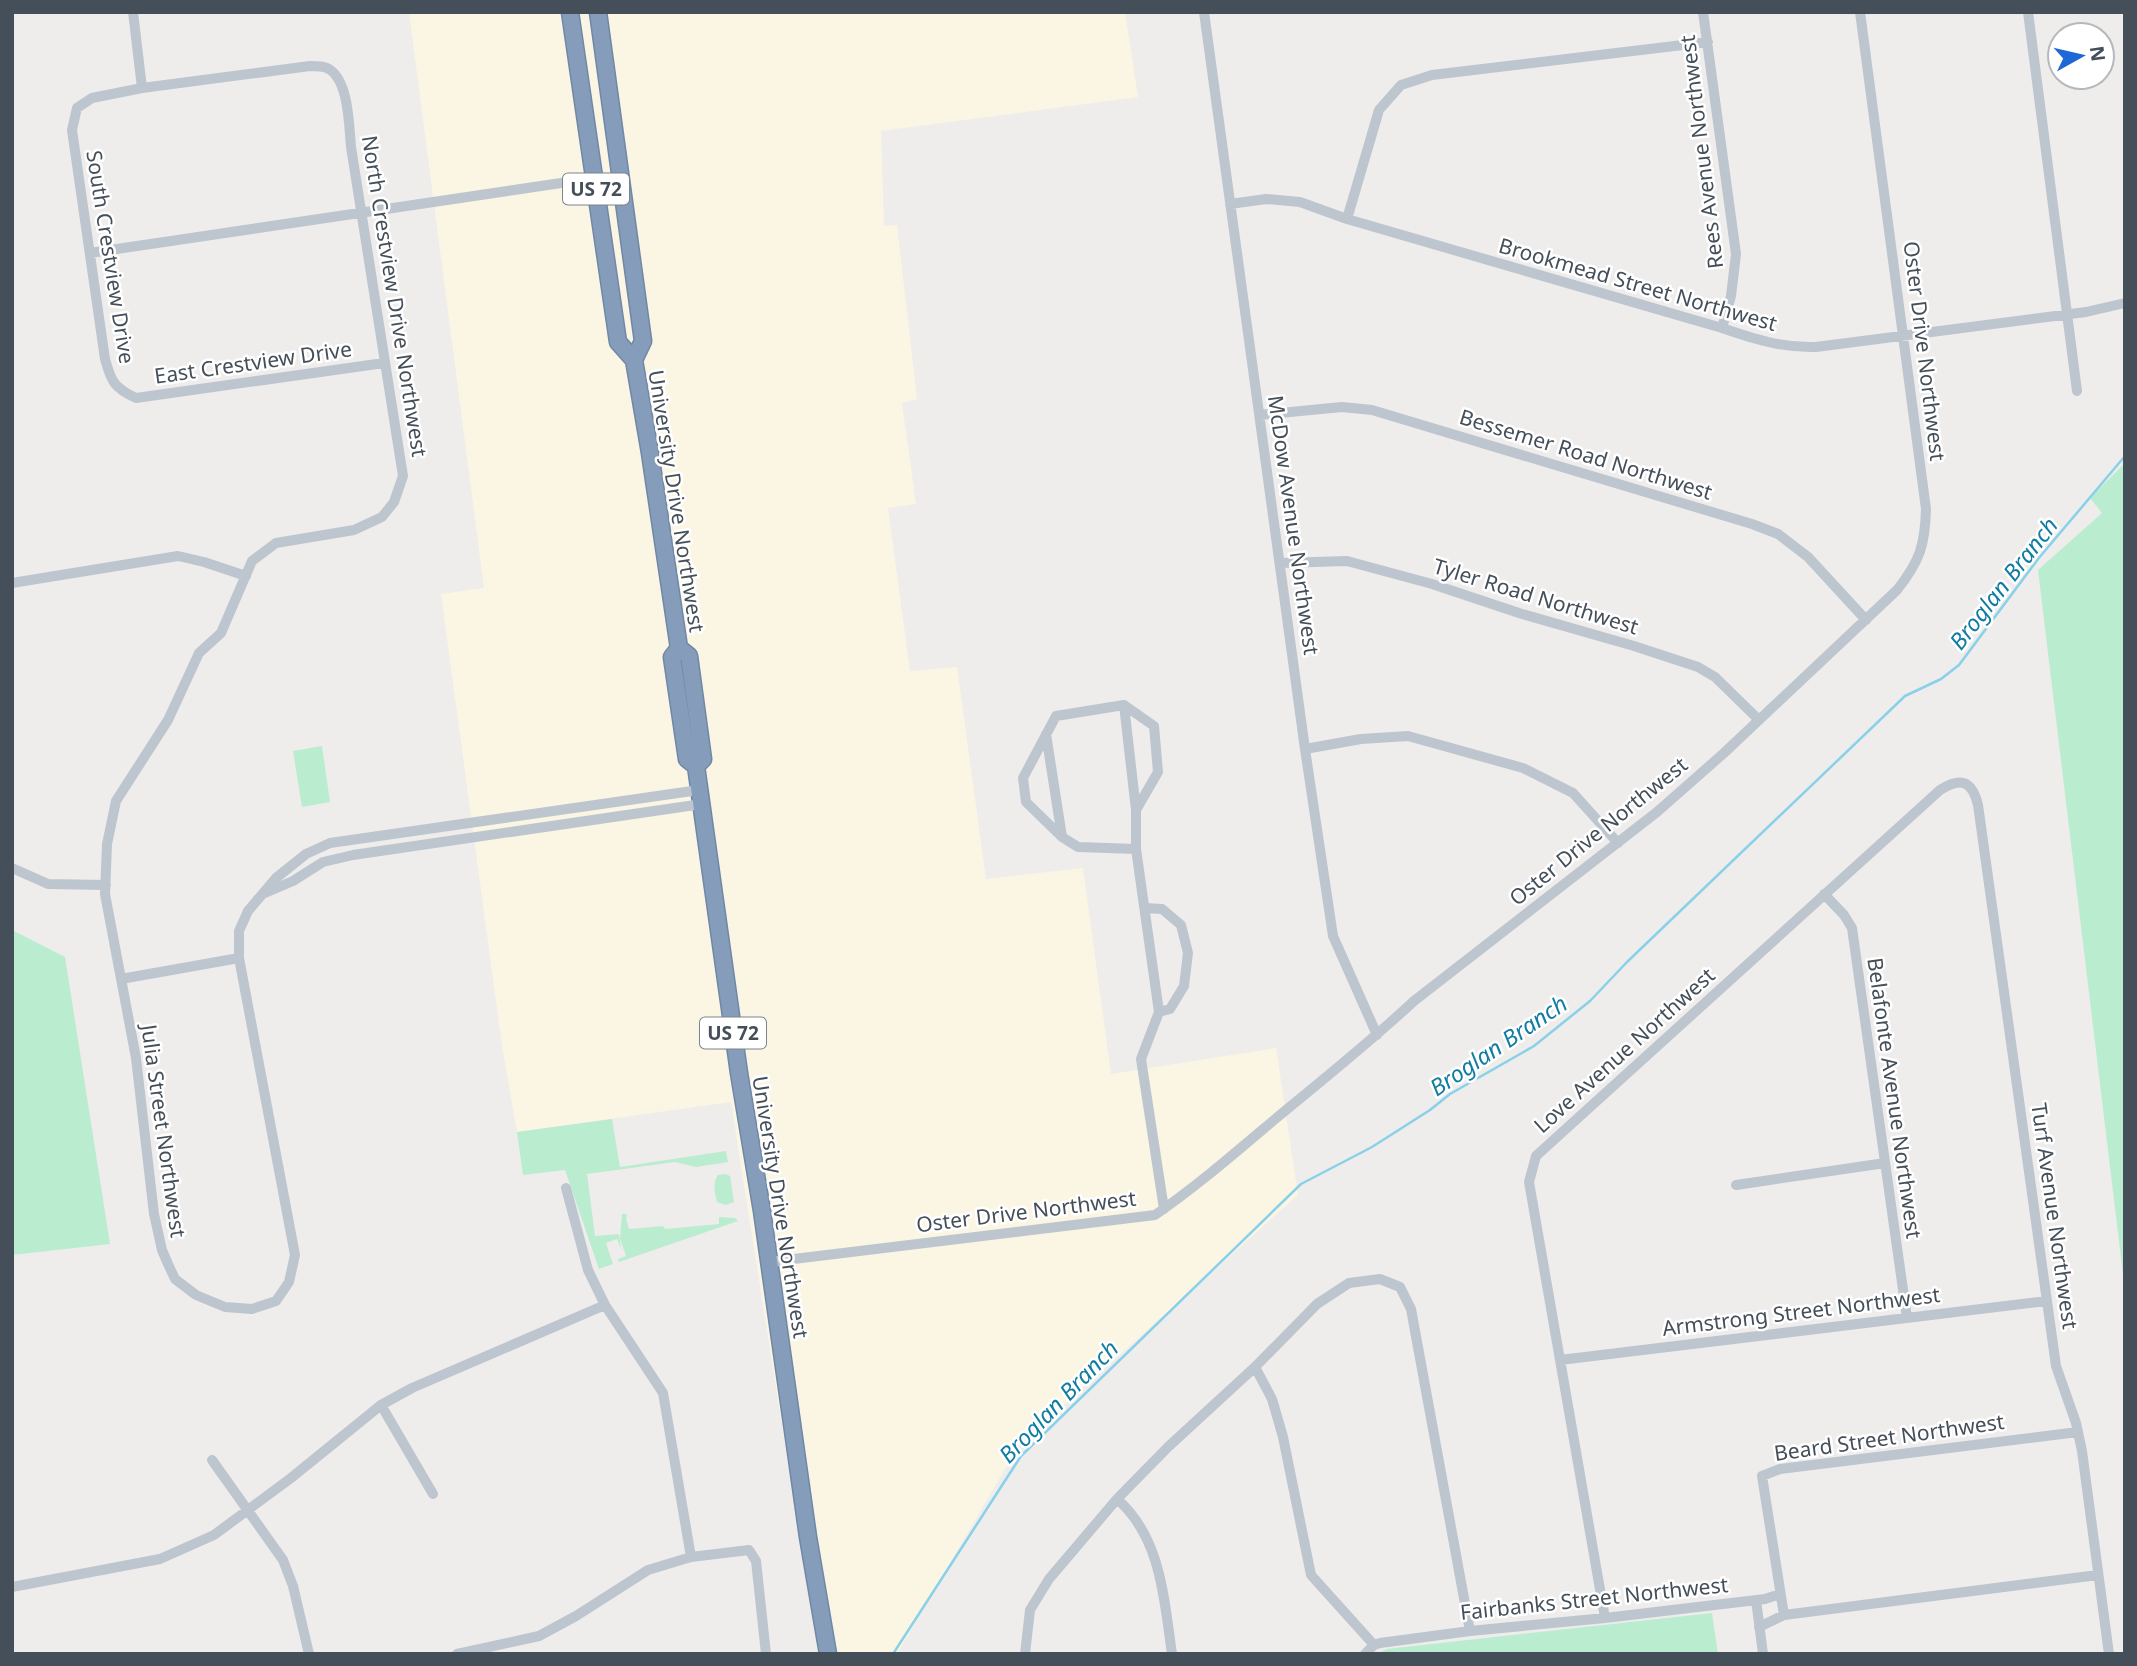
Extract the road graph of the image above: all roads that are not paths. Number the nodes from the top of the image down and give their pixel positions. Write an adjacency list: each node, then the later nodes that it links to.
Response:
1 (133, 12): 9 (street)
2 (570, 12): 11 (highway, University Drive Northwest / US 72)
3 (598, 12): 20 (highway, University Drive Northwest / US 72)
4 (1204, 12): 12 (street, McDow Avenue Northwest)
5 (1703, 12): 8 (street, Rees Avenue Northwest)
6 (1860, 12): 19 (street, Oster Drive Northwest)
7 (2028, 12): 17 (street)
8 (1708, 42): 14 (street); 18 (street, Rees Avenue Northwest)
9 (142, 88): 10 (street, North Crestview Drive Northwest); 13 (street, North Crestview Drive Northwest)
10 (75, 117): 15 (street, South Crestview Drive)
11 (595, 178): 13 (street); 20 (highway, University Drive Northwest / US 72)
12 (1230, 204): 14 (street, Brookmead Street Northwest); 24 (street, McDow Avenue Northwest)
13 (362, 212): 15 (street); 21 (street, North Crestview Drive Northwest)
14 (1347, 219): 18 (street, Brookmead Street Northwest)
15 (90, 253): 23 (street, South Crestview Drive)
16 (2125, 303): 17 (street, Brookmead Street Northwest)
17 (2067, 314): 19 (street, Brookmead Street Northwest); 22 (street)
18 (1722, 328): 19 (street, Brookmead Street Northwest)
19 (1904, 335): 28 (street, Oster Drive Northwest)
20 (634, 360): 34 (highway, University Drive Northwest / US 72)
21 (384, 363): 23 (street, East Crestview Drive); 26 (street, North Crestview Drive Northwest)
22 (2077, 391)
23 (128, 394)
24 (1260, 415): 25 (street, McDow Avenue Northwest); 28 (street, Bessemer Road Northwest)
25 (1280, 563): 30 (street, Tyler Road Northwest); 32 (street, McDow Avenue Northwest)
26 (246, 576): 27 (street); 40 (street, Julia Street Northwest)
27 (12, 583)
28 (1866, 620): 30 (street, Oster Drive Northwest)
29 (1124, 705): 31 (street); 35 (street); 35 (street)
30 (1759, 720): 37 (street, Oster Drive Northwest)
31 (1046, 734): 36 (street); 36 (street)
32 (1305, 749): 37 (street); 47 (street, McDow Avenue Northwest)
33 (1966, 785): 42 (street, Love Avenue Northwest); 53 (street, Turf Avenue Northwest)
34 (700, 797): 41 (street); 41 (street, Julia Street Northwest); 52 (highway, University Drive Northwest / US 72)
35 (1136, 810): 38 (street)
36 (1062, 836): 38 (street)
37 (1618, 843): 47 (street, Oster Drive Northwest)
38 (1136, 849): 43 (street)
39 (12, 868): 40 (street)
40 (106, 885): 45 (street, Julia Street Northwest)
41 (263, 894): 44 (street, Julia Street Northwest)
42 (1824, 894): 48 (street, Belafonte Avenue Northwest); 56 (street, Love Avenue Northwest)
43 (1145, 908): 46 (street); 46 (street)
44 (239, 958): 45 (street); 45 (street, Julia Street Northwest)
45 (121, 979)
46 (1158, 1012): 51 (street)
47 (1377, 1035): 51 (street, Oster Drive Northwest)
48 (1885, 1163): 49 (street); 55 (street, Belafonte Avenue Northwest)
49 (1735, 1185)
50 (566, 1188): 54 (street)
51 (1164, 1209): 52 (street, Oster Drive Northwest)
52 (769, 1262): 77 (highway, University Drive Northwest / US 72)
53 (2047, 1301): 55 (street, Armstrong Street Northwest); 59 (street, Turf Avenue Northwest)
54 (605, 1305): 58 (street); 64 (street)
55 (1907, 1318): 56 (street, Armstrong Street Northwest)
56 (1560, 1360): 70 (street, Love Avenue Northwest)
57 (1255, 1367): 62 (street); 72 (street); 73 (street)
58 (381, 1405): 61 (street); 63 (street)
59 (2078, 1432): 65 (street, Turf Avenue Northwest); 67 (street, Beard Street Northwest)
60 (212, 1460): 63 (street)
61 (433, 1494)
62 (1117, 1499): 78 (street); 79 (street)
63 (248, 1510): 66 (street); 74 (street)
64 (691, 1557): 75 (street); 76 (street)
65 (2098, 1575): 69 (street); 82 (street, Turf Avenue Northwest)
66 (12, 1587)
67 (1780, 1594): 68 (street); 69 (street, Beard Street Northwest)
68 (1756, 1600): 70 (street, Fairbanks Street Northwest); 71 (street, Fairbanks Street Northwest)
69 (1784, 1615): 71 (street)
70 (1605, 1618): 72 (street, Fairbanks Street Northwest)
71 (1759, 1626): 81 (street)
72 (1470, 1631): 73 (street, Fairbanks Street Northwest)
73 (1374, 1645): 80 (street)
74 (309, 1654)
75 (457, 1654)
76 (766, 1654)
77 (828, 1654)
78 (1025, 1654)
79 (1172, 1654)
80 (1365, 1654)
81 (1763, 1654)
82 (2109, 1654)

